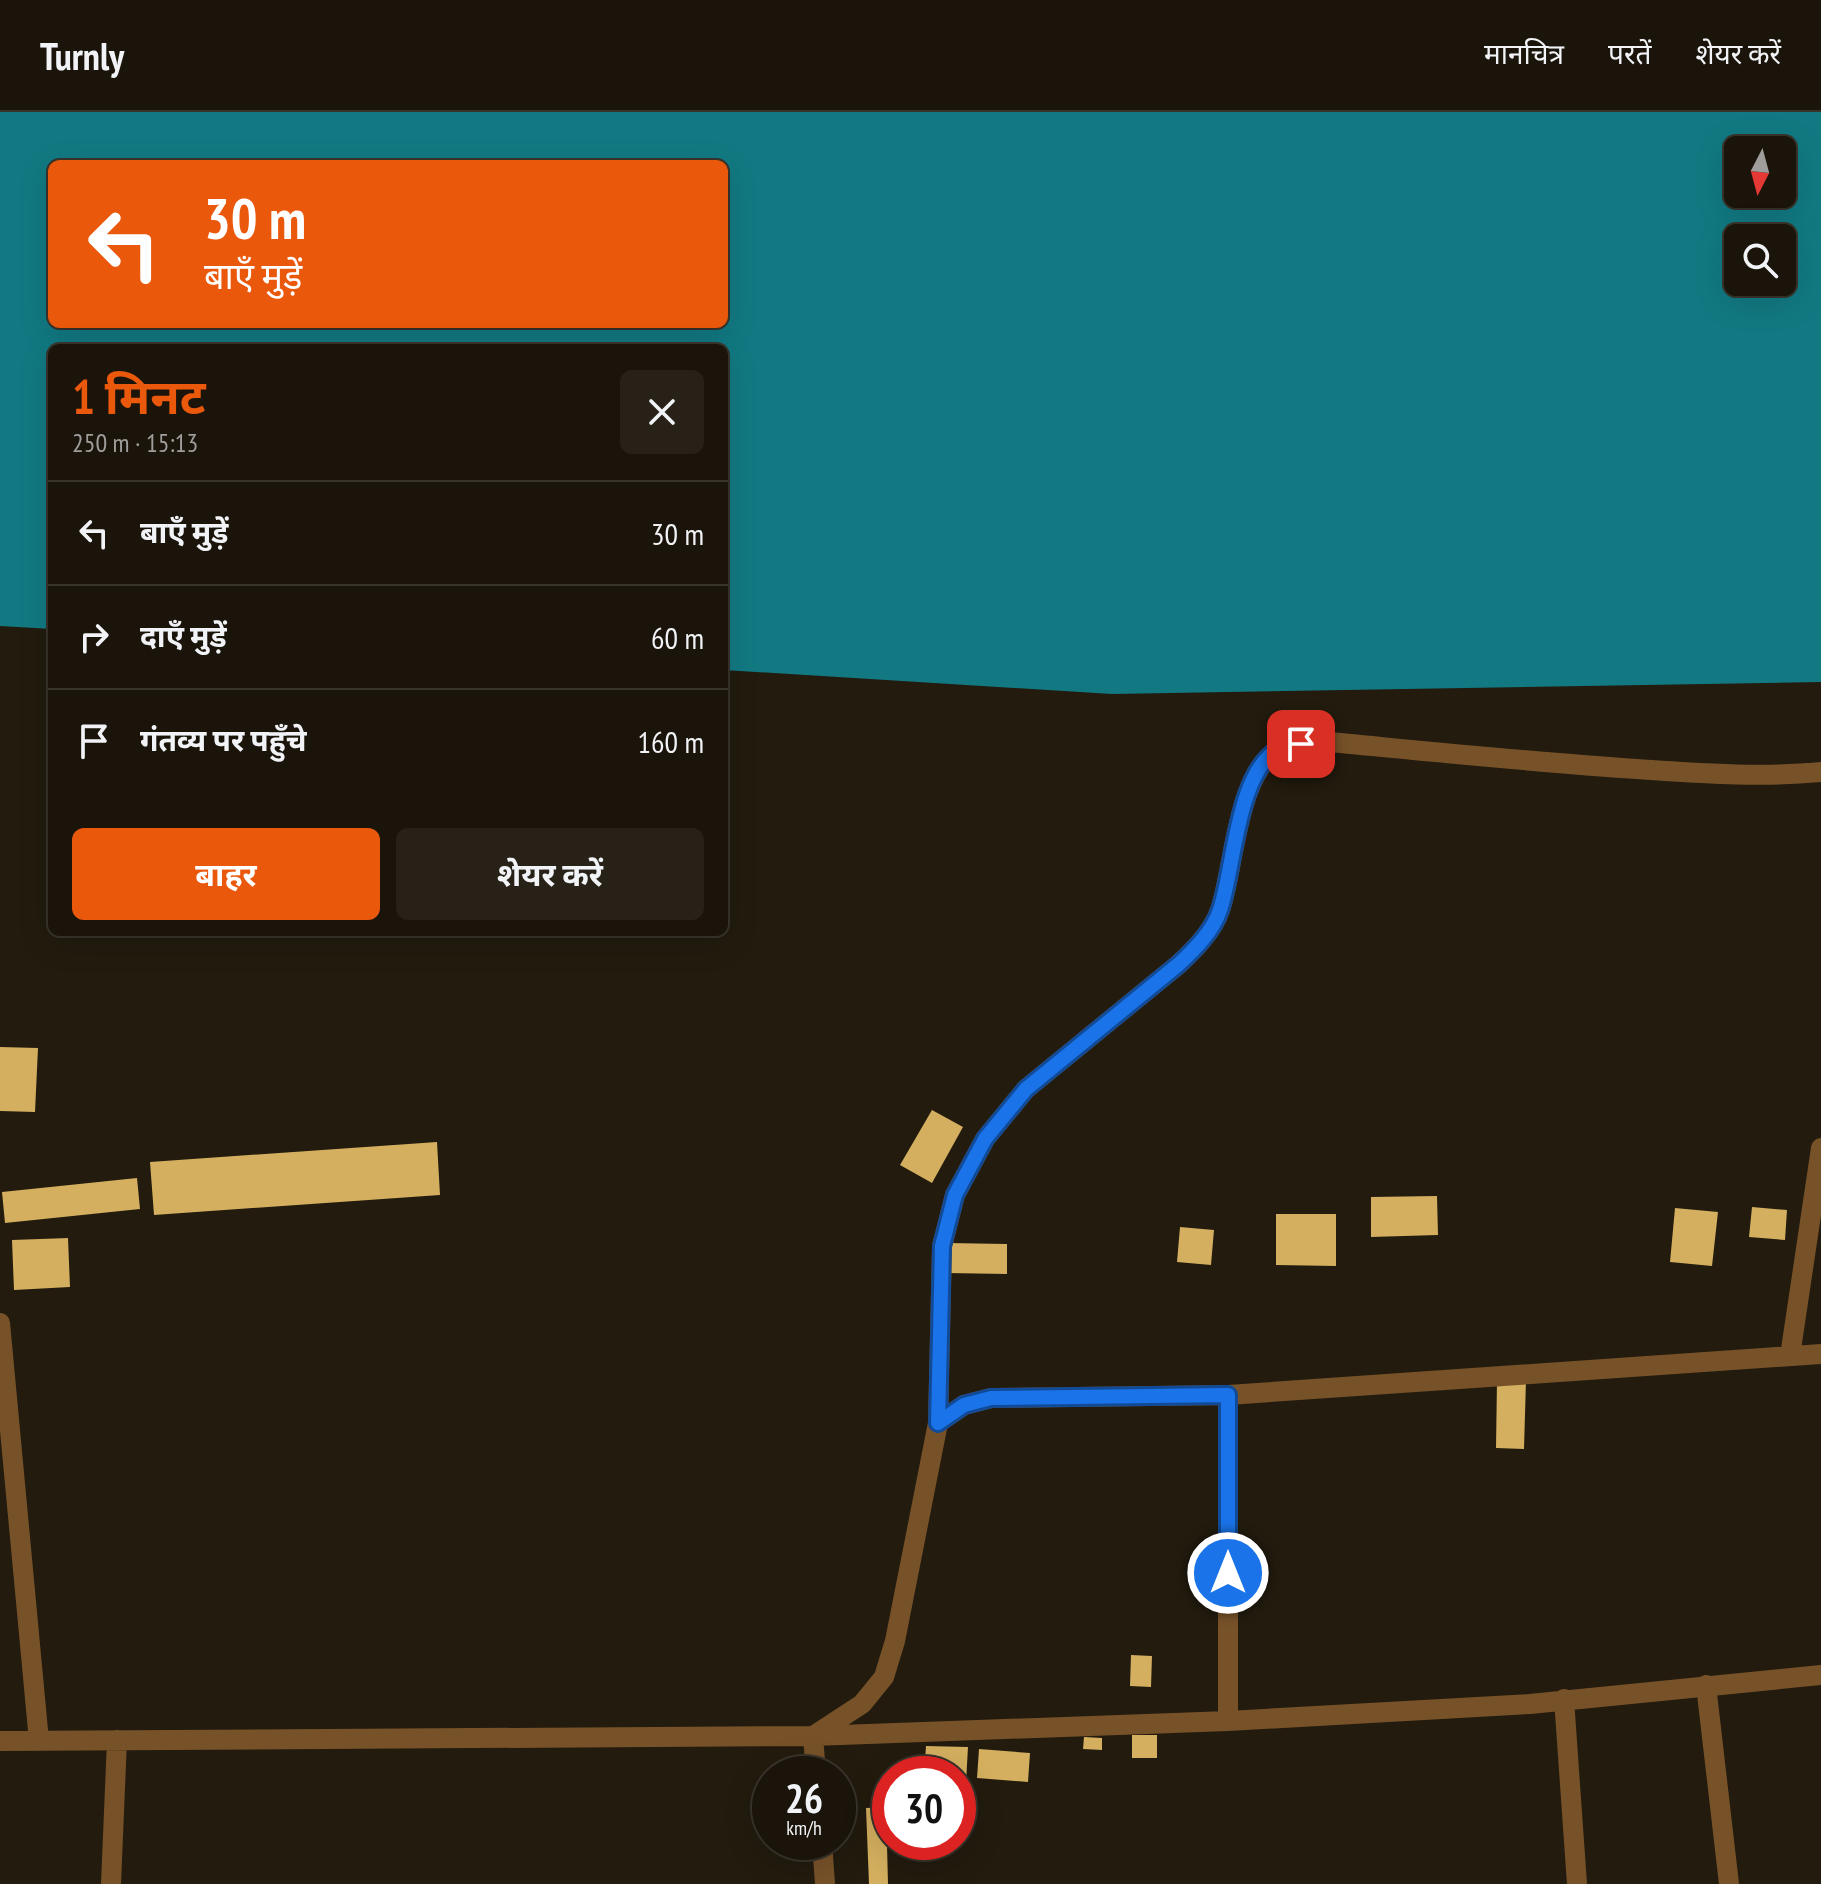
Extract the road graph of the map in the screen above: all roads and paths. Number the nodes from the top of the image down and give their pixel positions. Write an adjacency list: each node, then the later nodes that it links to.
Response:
1 (1821, 772): 7 (street)
2 (1821, 1148): 5 (street)
3 (0, 1323): 15 (street)
4 (1821, 1354): 5 (street)
5 (1790, 1356): 6 (street)
6 (1228, 1395): 7 (street); 11 (street)
7 (938, 1423): 12 (street)
8 (1821, 1675): 9 (street)
9 (1706, 1685): 10 (street); 21 (street)
10 (1564, 1699): 11 (street); 20 (street)
11 (1228, 1721): 12 (street)
12 (813, 1736): 13 (street); 16 (street)
13 (117, 1740): 15 (street); 18 (street)
14 (0, 1741): 15 (street)
15 (39, 1741)
16 (815, 1756)
17 (823, 1860): 19 (street)
18 (111, 1884)
19 (825, 1884)
20 (1577, 1884)
21 (1729, 1884)

